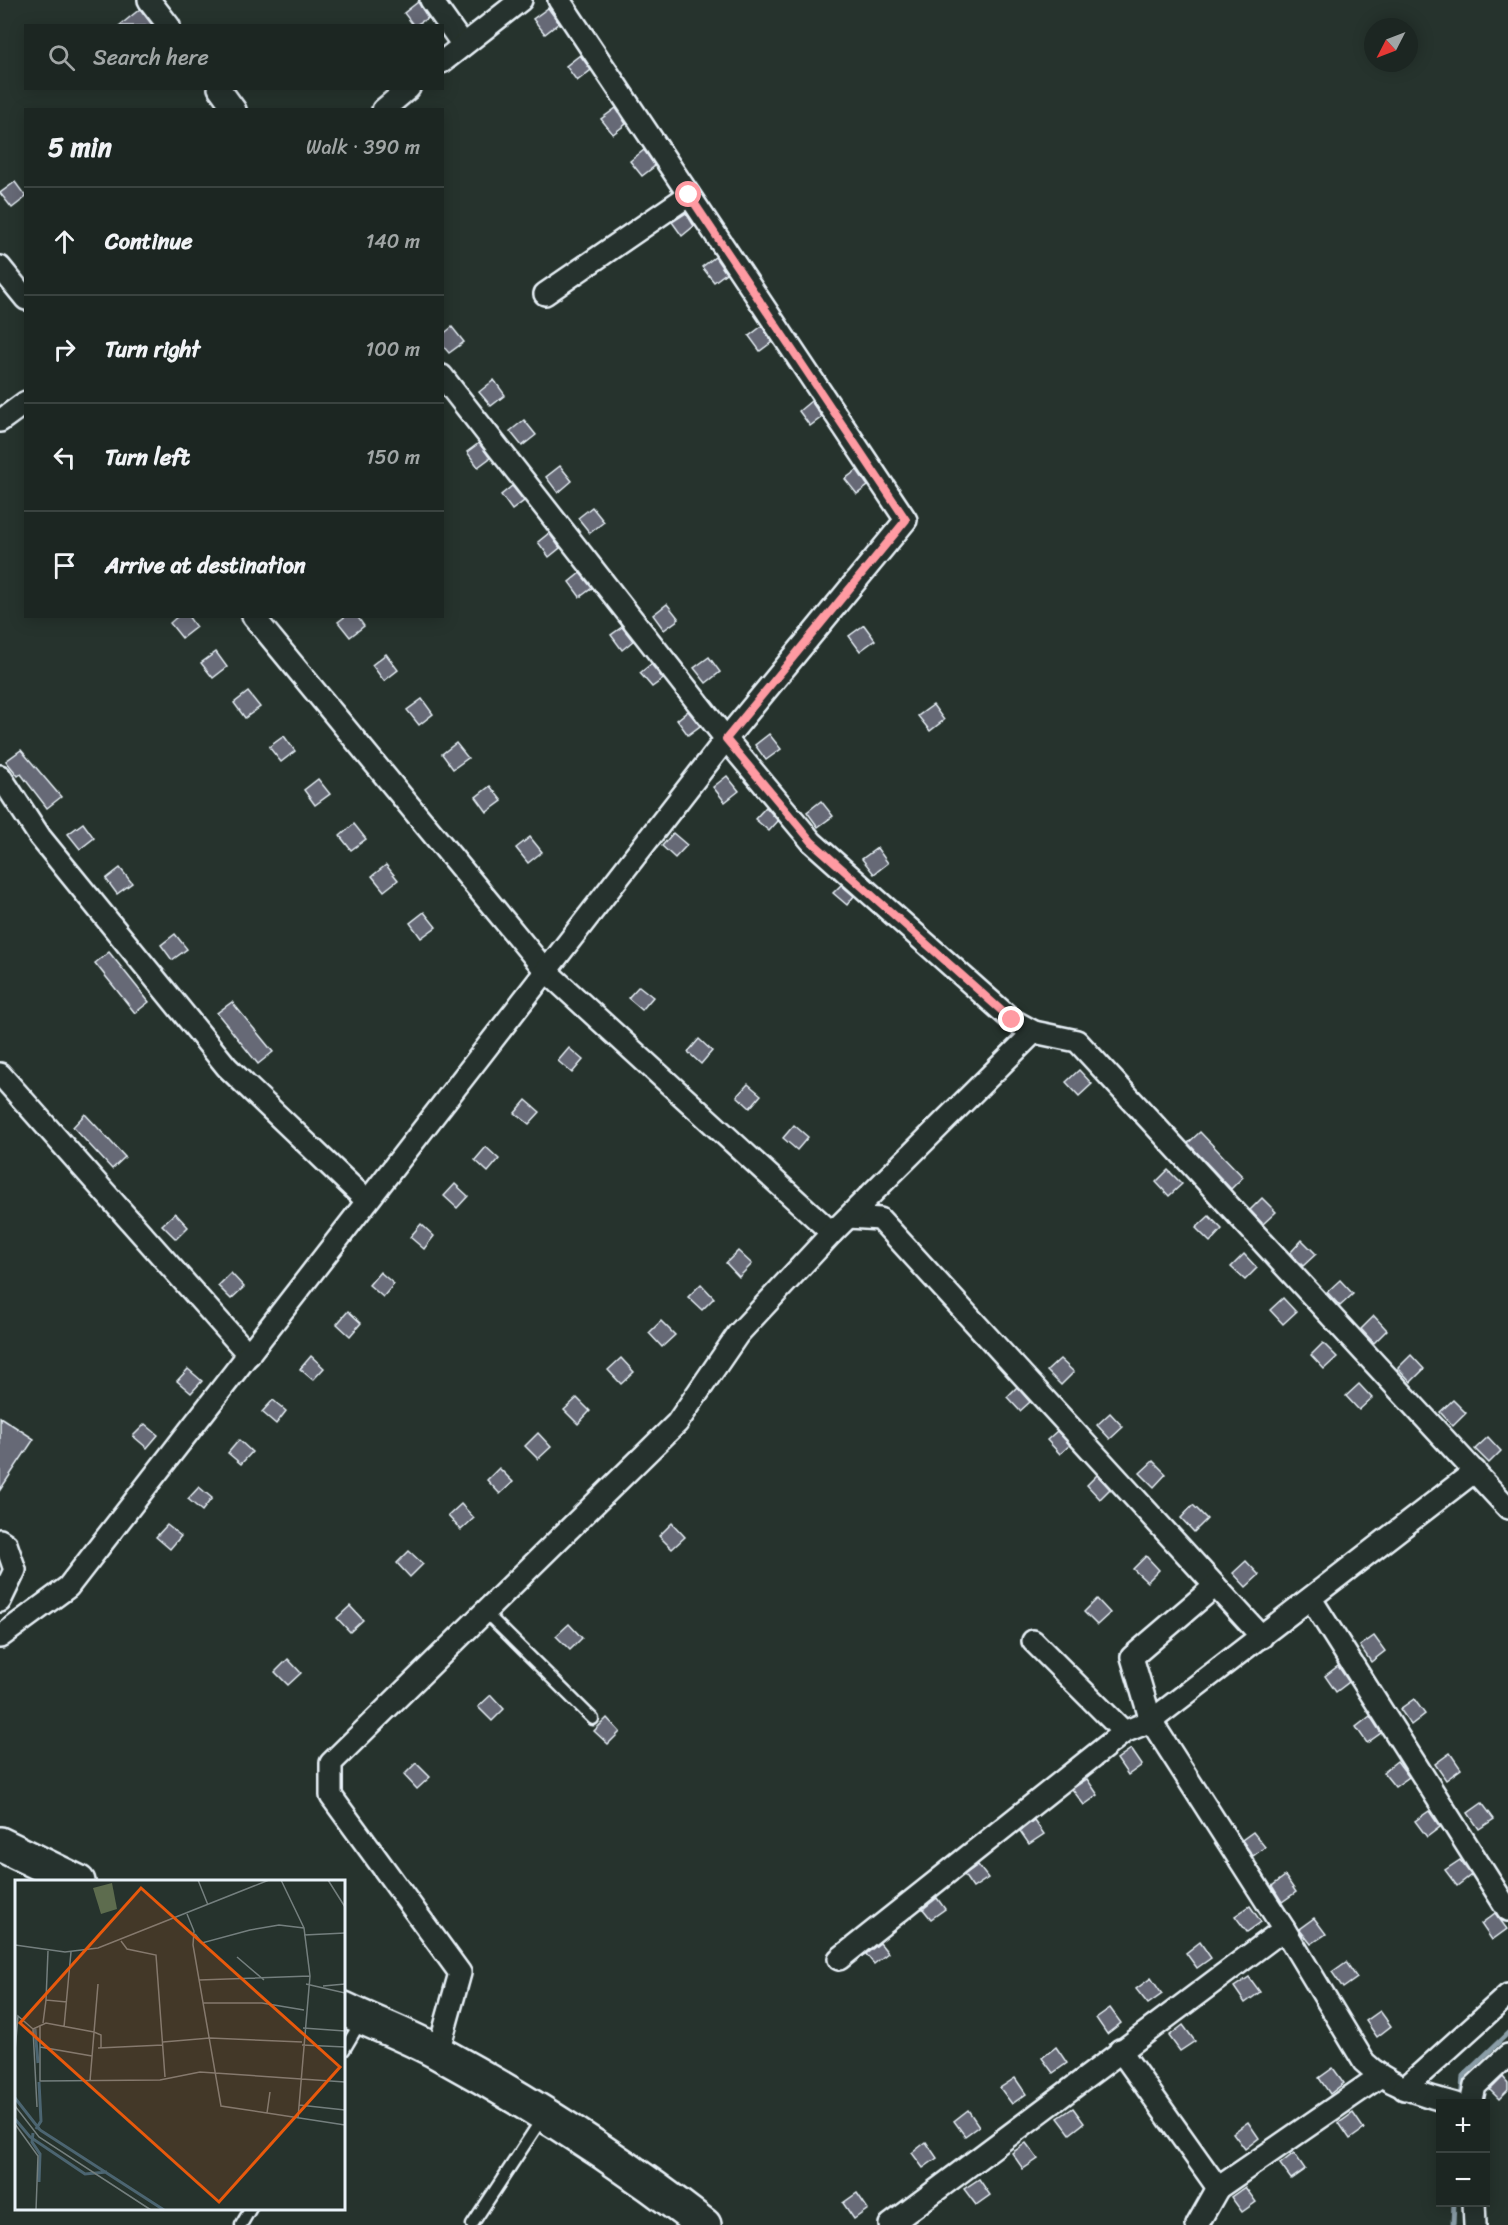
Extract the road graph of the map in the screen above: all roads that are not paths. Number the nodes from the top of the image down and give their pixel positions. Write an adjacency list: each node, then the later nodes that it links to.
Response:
1 (149, 0): 5 (street)
2 (431, 0): 6 (street)
3 (521, 0): 6 (street)
4 (559, 0): 12 (street)
5 (167, 24)
6 (463, 45): 7 (street)
7 (444, 60)
8 (220, 90): 10 (street)
9 (407, 90): 11 (street)
10 (234, 108)
11 (385, 108)
12 (689, 195): 14 (street); 20 (street)
13 (0, 267): 15 (street)
14 (545, 294)
15 (24, 297)
16 (444, 379): 20 (street)
17 (24, 404): 18 (street)
18 (0, 422)
19 (255, 618): 22 (street)
20 (726, 739): 22 (street); 23 (street)
21 (0, 776): 25 (street)
22 (544, 970): 25 (street); 27 (street)
23 (1034, 1032): 26 (street); 29 (street)
24 (0, 1074): 28 (street)
25 (366, 1200): 28 (street)
26 (849, 1217): 27 (street); 32 (street)
27 (832, 1233): 35 (street)
28 (249, 1355): 36 (street)
29 (1475, 1471): 30 (street); 33 (street)
30 (1508, 1508)
31 (0, 1540): 34 (street)
32 (1215, 1586): 37 (street); 40 (street)
33 (1311, 1599): 37 (street); 44 (street)
34 (0, 1601)
35 (485, 1612): 39 (lane); 51 (street)
36 (0, 1637)
37 (1262, 1637): 40 (street)
38 (1033, 1641): 41 (street)
39 (593, 1719)
40 (1151, 1721): 41 (street); 45 (street)
41 (1124, 1732): 46 (street)
42 (0, 1844): 43 (main road)
43 (76, 1880)
44 (1508, 1910)
45 (1284, 1929): 50 (street); 53 (street)
46 (839, 1959)
47 (1508, 1995): 54 (street)
48 (353, 2013): 49 (lane); 51 (main road)
49 (345, 2046)
50 (1120, 2050): 58 (street); 64 (street)
51 (438, 2052): 57 (main road)
52 (1508, 2055): 56 (street)
53 (1379, 2077): 54 (street); 58 (street)
54 (1404, 2089): 55 (street)
55 (1441, 2099)
56 (1472, 2099)
57 (544, 2115): 62 (lane); 63 (main road)
58 (1218, 2188): 65 (street)
59 (1474, 2207): 66 (street)
60 (250, 2210): 61 (lane)
61 (241, 2225)
62 (472, 2225)
63 (704, 2225)
64 (890, 2225)
65 (1197, 2225)
66 (1475, 2225)

